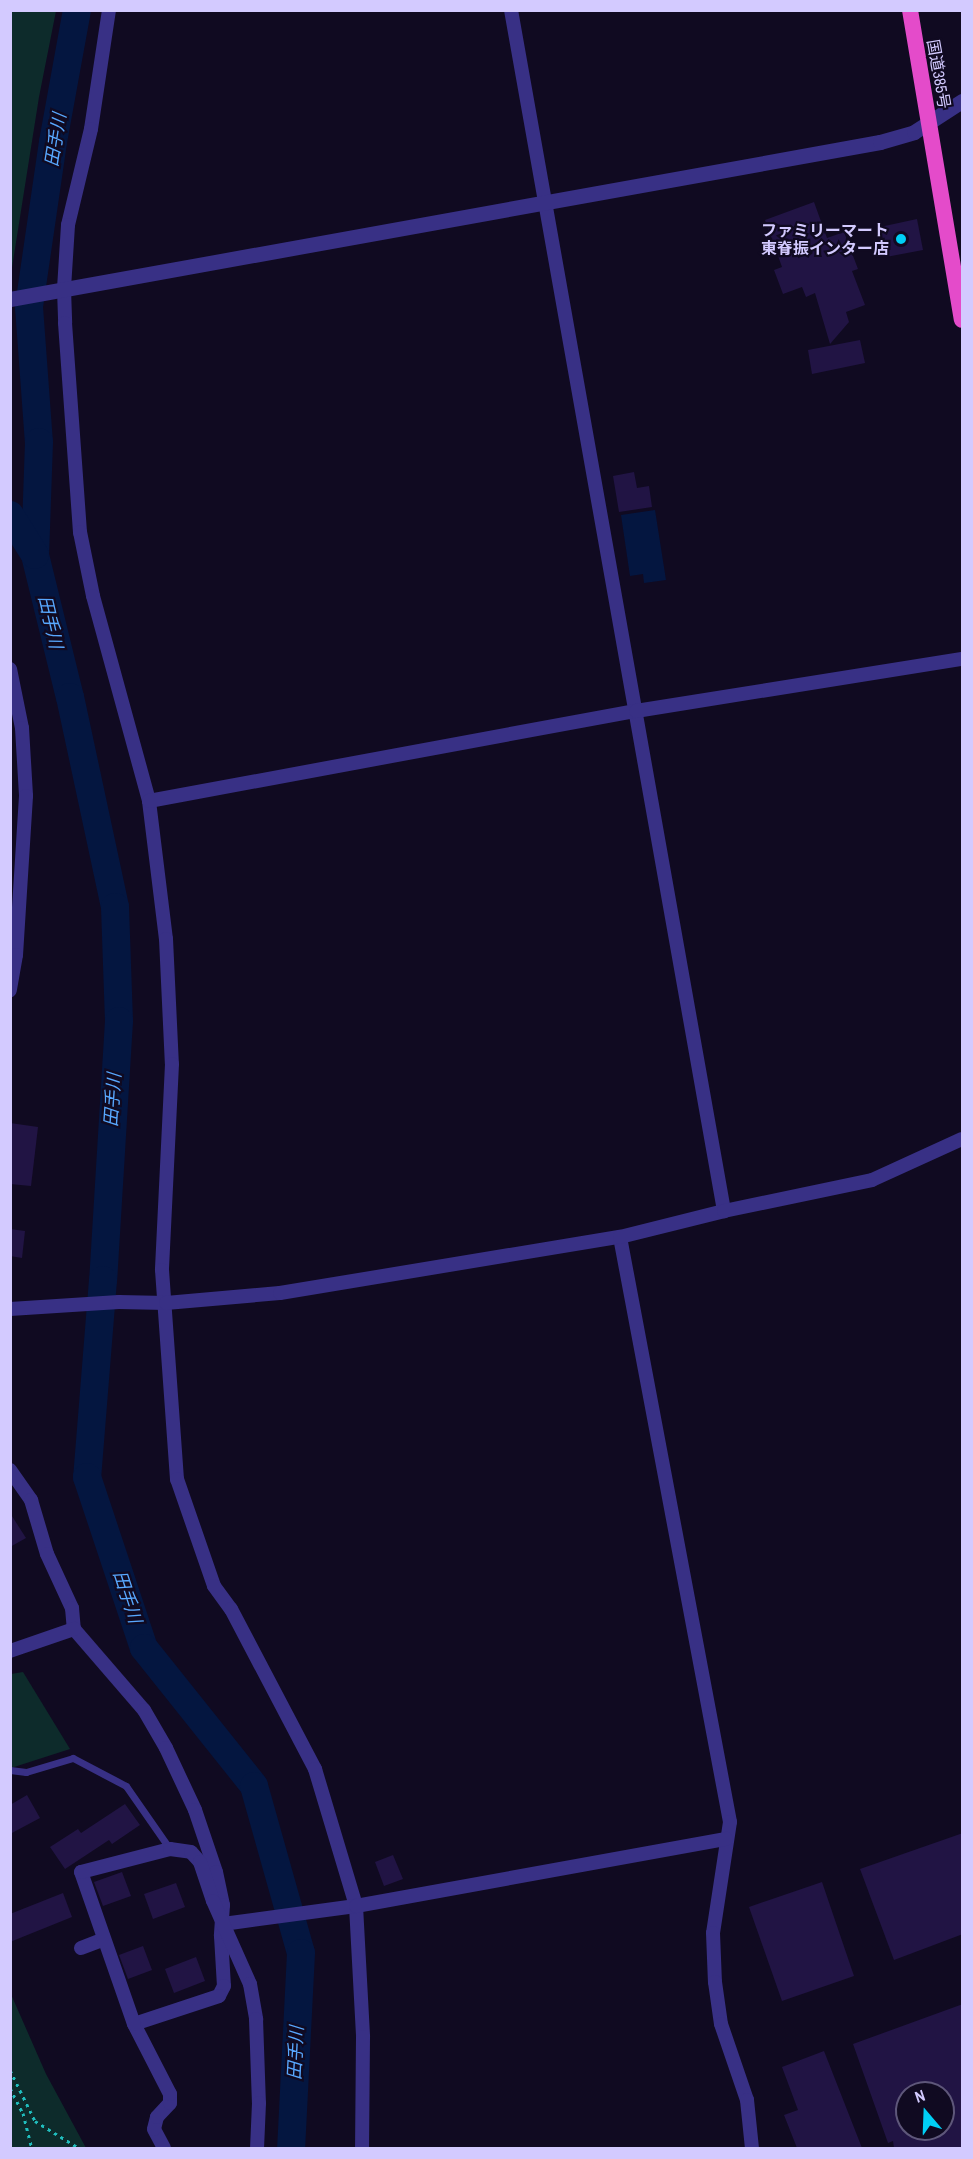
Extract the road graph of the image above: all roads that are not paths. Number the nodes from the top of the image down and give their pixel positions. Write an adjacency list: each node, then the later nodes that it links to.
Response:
1 (109, 10): 7 (street)
2 (511, 10): 6 (street)
3 (910, 10): 5 (highway, 国道385号)
4 (963, 101): 5 (street)
5 (929, 122): 6 (street); 9 (highway, 国道385号)
6 (545, 203): 7 (street); 12 (street)
7 (64, 289): 8 (street); 13 (street)
8 (10, 299)
9 (963, 320)
10 (963, 659): 12 (street)
11 (10, 669): 14 (street)
12 (636, 711): 13 (street); 16 (street)
13 (149, 801): 18 (street)
14 (10, 990)
15 (963, 1139): 16 (street)
16 (724, 1211): 17 (street)
17 (620, 1237): 18 (street); 24 (street)
18 (166, 1303): 19 (street); 26 (street)
19 (13, 1308)
20 (10, 1470): 21 (street)
21 (74, 1629): 22 (street); 27 (street)
22 (10, 1651)
23 (10, 1770): 25 (lane)
24 (726, 1839): 26 (street); 34 (street)
25 (170, 1849): 27 (street); 28 (street)
26 (356, 1906): 27 (street); 33 (street)
27 (223, 1924): 30 (street); 32 (street)
28 (102, 1940): 29 (street); 30 (street)
29 (81, 1948)
30 (134, 2024): 31 (street)
31 (164, 2148)
32 (257, 2148)
33 (362, 2148)
34 (752, 2148)

